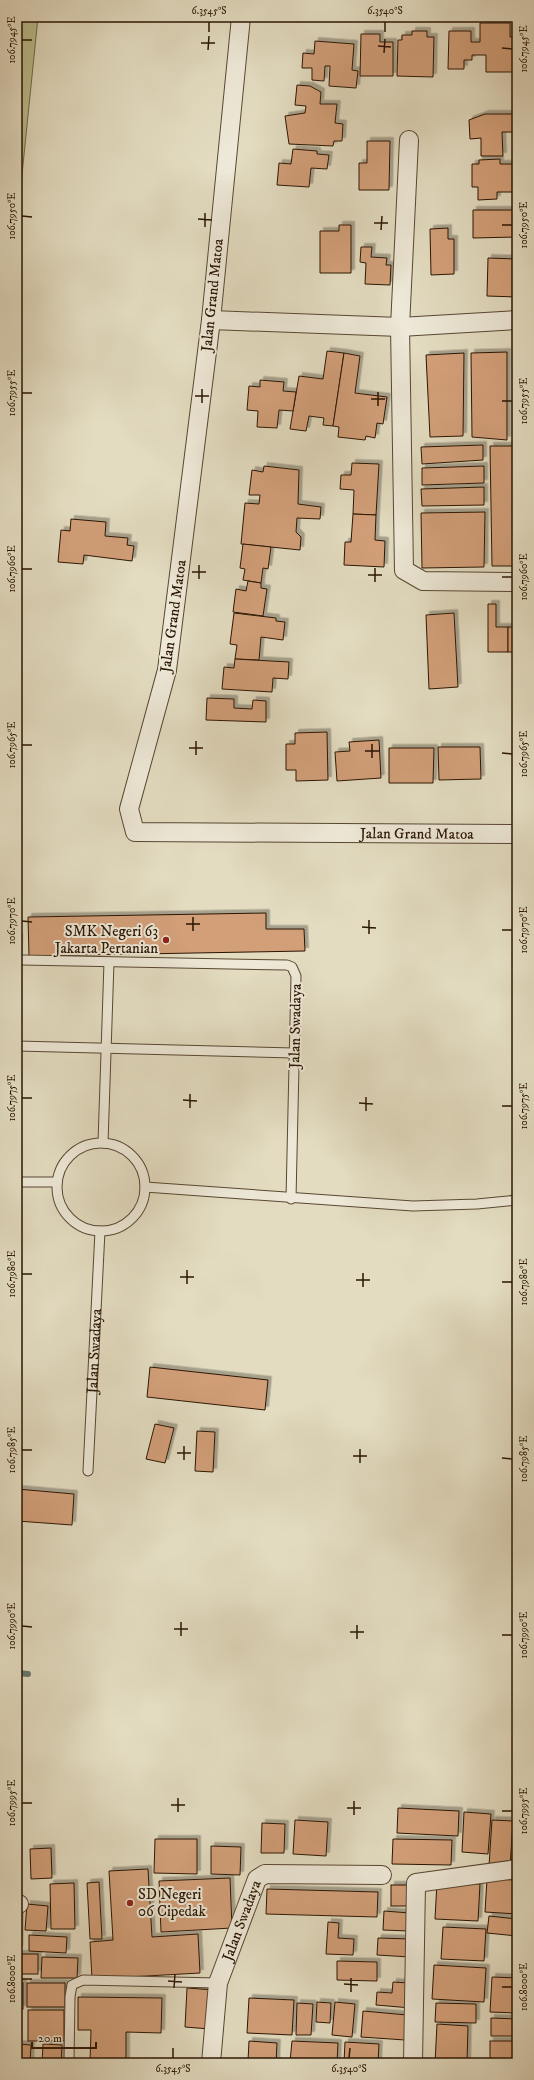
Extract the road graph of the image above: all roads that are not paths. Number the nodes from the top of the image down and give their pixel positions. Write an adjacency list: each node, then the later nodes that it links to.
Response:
1 (241, 17): 3 (street, Jalan Grand Matoa)
2 (409, 140): 5 (street)
3 (211, 320): 5 (street); 7 (street, Jalan Grand Matoa)
4 (517, 320): 5 (street)
5 (400, 327): 6 (street)
6 (517, 582)
7 (517, 834)
8 (22, 960): 9 (lane, Jalan Swadaya)
9 (108, 962): 11 (lane); 12 (lane, Jalan Swadaya)
10 (17, 1046): 11 (lane)
11 (106, 1050): 12 (lane); 13 (lane)
12 (294, 1053): 17 (lane, Jalan Swadaya)
13 (103, 1143): 15 (lane); 16 (lane)
14 (17, 1182): 15 (lane)
15 (57, 1182): 19 (lane)
16 (145, 1187): 17 (lane); 19 (lane)
17 (292, 1198): 18 (lane)
18 (517, 1200)
19 (100, 1232): 20 (lane, Jalan Swadaya)
20 (88, 1471)
21 (517, 1869): 26 (street)
22 (382, 1875): 23 (street, Jalan Swadaya)
23 (218, 1983): 24 (lane); 25 (street, Jalan Swadaya)
24 (69, 2063)
25 (211, 2063)
26 (413, 2063)

